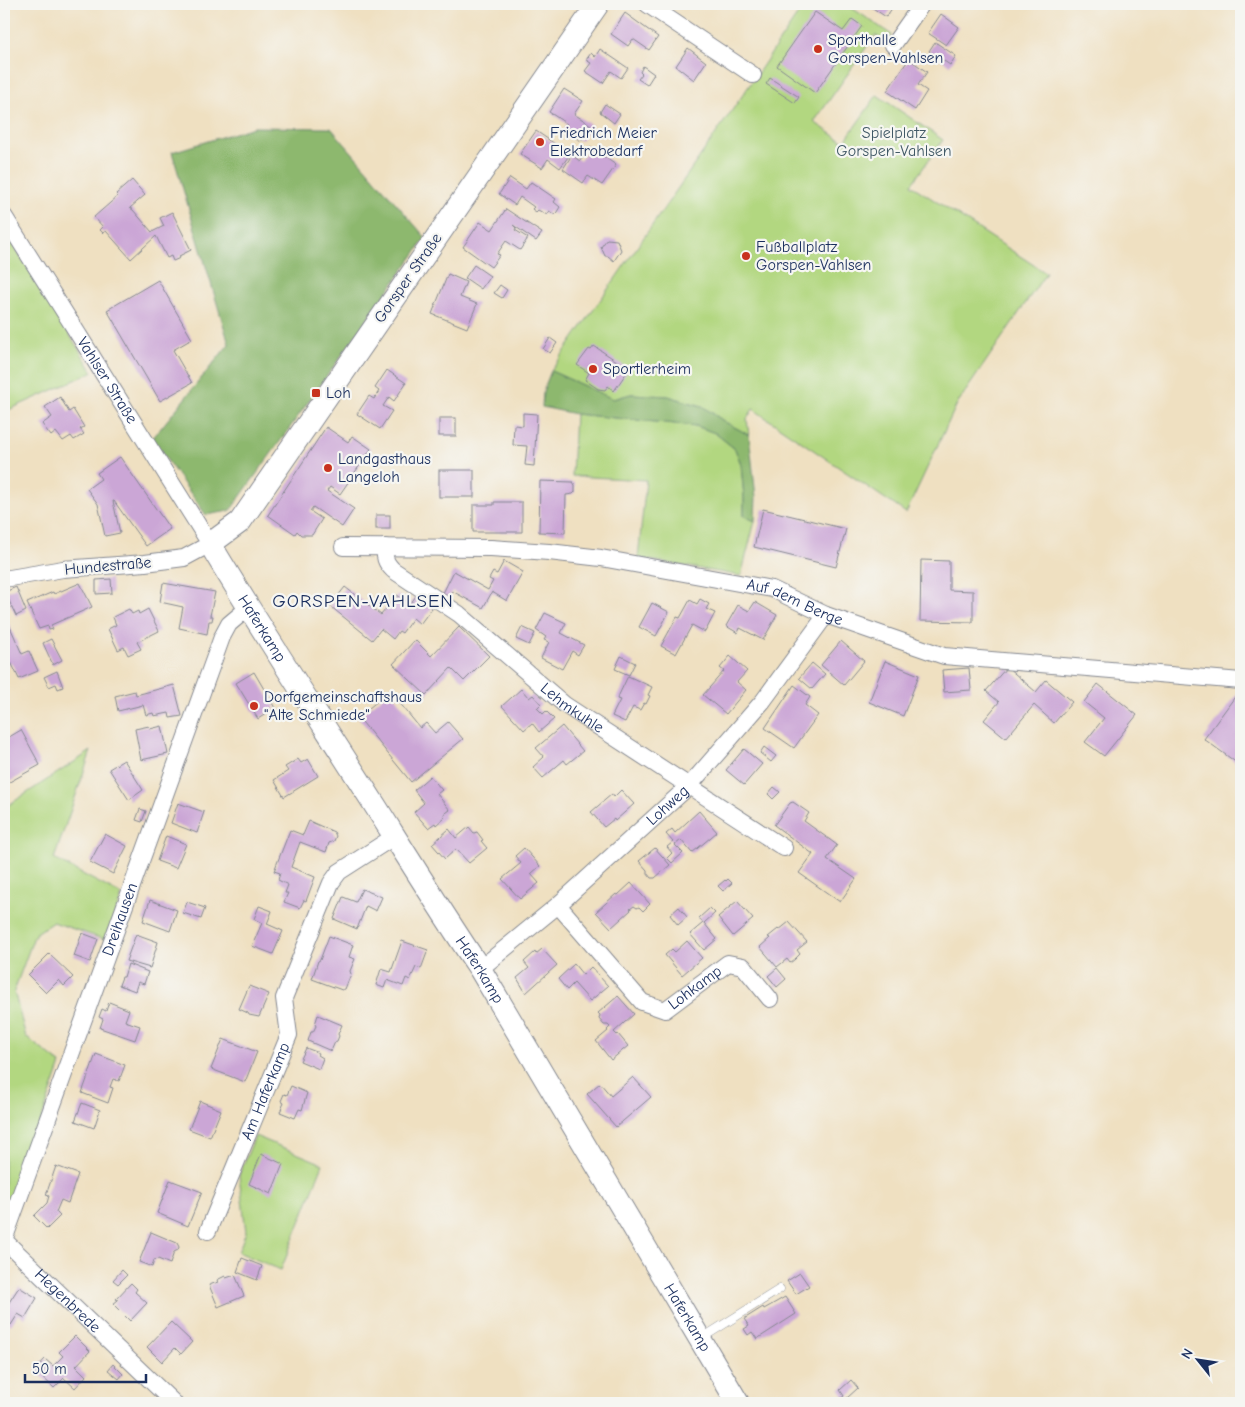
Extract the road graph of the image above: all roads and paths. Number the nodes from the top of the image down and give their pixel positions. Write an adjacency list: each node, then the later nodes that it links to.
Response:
1 (598, 4): 7 (street, Gorsper Straße)
2 (647, 4): 5 (street)
3 (922, 4): 4 (street)
4 (893, 45)
5 (753, 75)
6 (4, 216): 7 (street, Vahlser Straße)
7 (210, 544): 10 (street, Hundestraße); 11 (street, Haferkamp)
8 (342, 547): 9 (street, Auf dem Berge)
9 (385, 547): 12 (street, Auf dem Berge); 14 (street, Lehmkuhle)
10 (4, 579)
11 (248, 608): 15 (street, Haferkamp); 21 (street, Dreihausen)
12 (826, 615): 13 (street, Auf dem Berge); 14 (street, Lohweg)
13 (1241, 682)
14 (689, 786): 16 (street, Lehmkuhle); 17 (street, Lohweg)
15 (395, 836): 18 (street, Haferkamp); 20 (street, Am Haferkamp)
16 (784, 848)
17 (558, 905): 18 (street, Lohweg); 19 (street, Lohkamp)
18 (480, 969): 23 (street, Haferkamp)
19 (770, 999)
20 (208, 1231)
21 (4, 1240): 24 (street, Hegenbrede)
22 (780, 1289): 23 (lane)
23 (700, 1339): 25 (street, Haferkamp)
24 (174, 1403)
25 (738, 1403)

